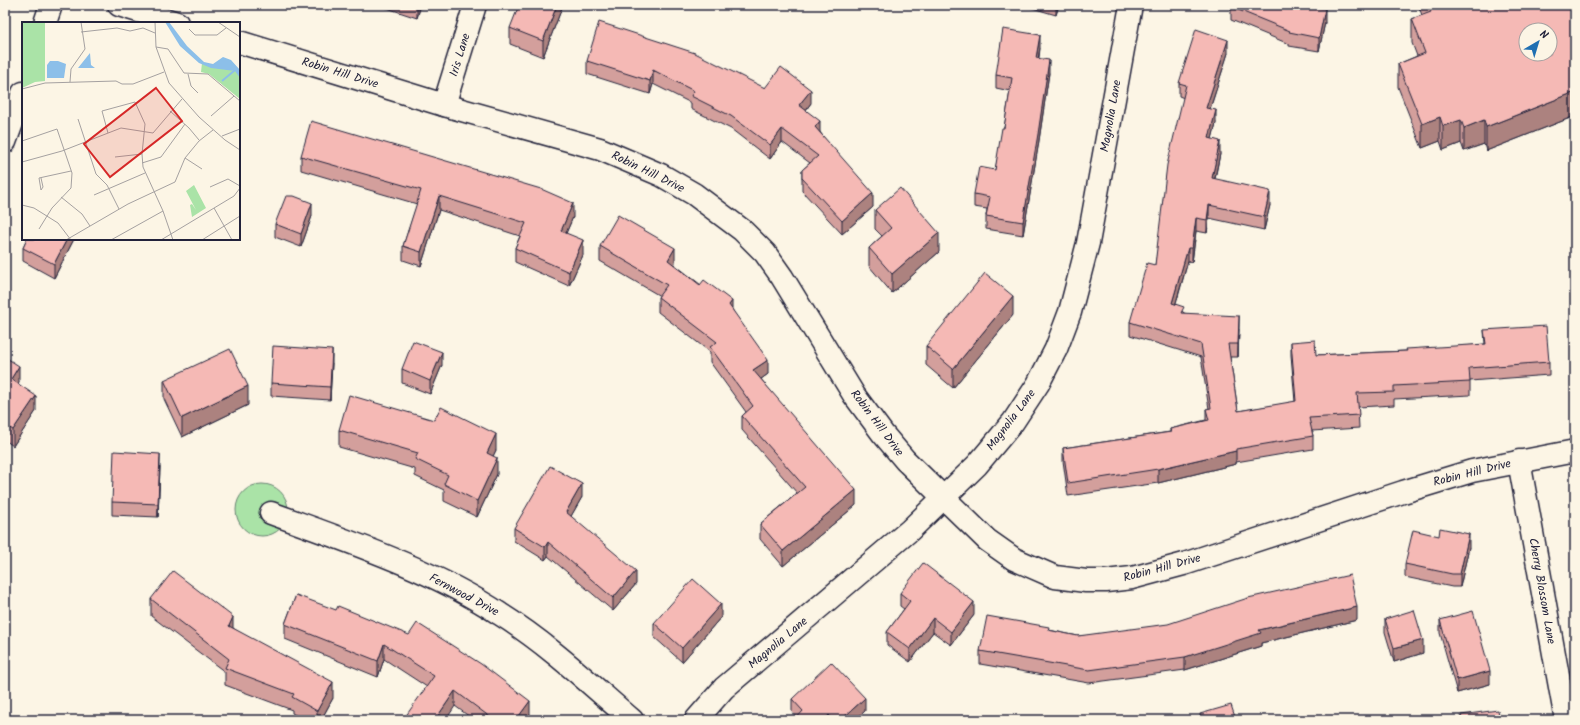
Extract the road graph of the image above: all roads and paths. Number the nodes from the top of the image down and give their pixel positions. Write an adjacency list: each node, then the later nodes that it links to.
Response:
1 (51, 5): 5 (street)
2 (119, 5): 6 (street)
3 (475, 5): 9 (street, Iris Lane)
4 (1131, 5): 13 (street, Magnolia Lane)
5 (45, 22)
6 (174, 22)
7 (240, 42): 9 (street, Robin Hill Drive)
8 (22, 96): 10 (street)
9 (444, 105): 13 (street, Robin Hill Drive)
10 (5, 142)
11 (1575, 451): 12 (street, Robin Hill Drive)
12 (1519, 461): 13 (street, Robin Hill Drive); 17 (street, Cherry Blossom Lane)
13 (943, 498): 16 (street, Magnolia Lane)
14 (271, 513): 15 (street, Fernwood Drive)
15 (632, 720)
16 (696, 720)
17 (1566, 720)

